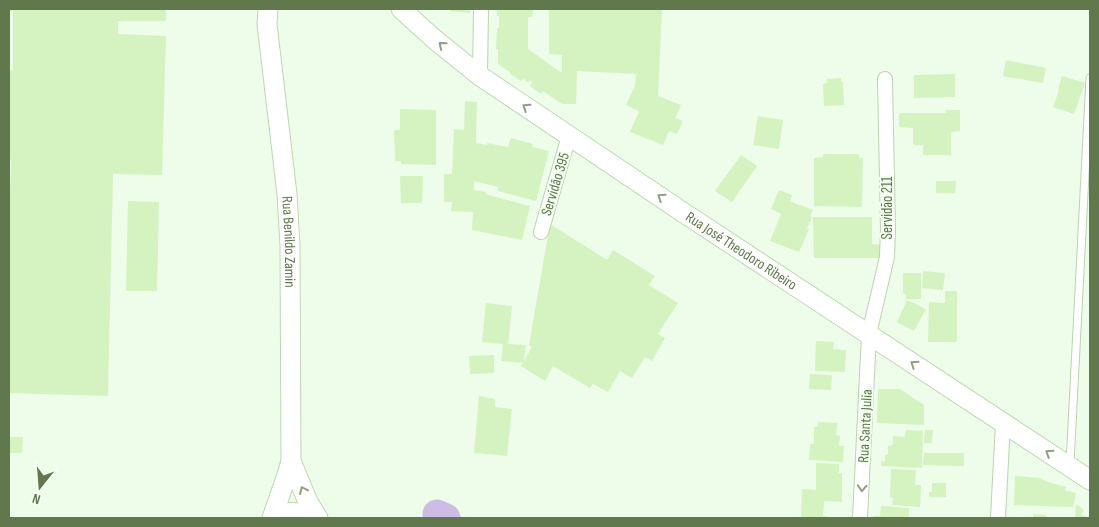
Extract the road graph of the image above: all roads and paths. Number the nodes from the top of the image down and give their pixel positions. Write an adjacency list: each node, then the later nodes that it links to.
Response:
1 (401, 9): 4 (main road, Rua José Theodoro Ribeiro, one-way to 1)
2 (482, 9): 4 (street)
3 (266, 14): 11 (main road, Rua Benildo Zamin)
4 (480, 76): 7 (main road, Rua José Theodoro Ribeiro, one-way to 4)
5 (1090, 78): 12 (lane)
6 (885, 79): 9 (street, Servidão 211)
7 (569, 136): 8 (street, Servidão 395); 9 (main road, Rua José Theodoro Ribeiro, one-way to 7)
8 (541, 232)
9 (869, 334): 10 (main road, Rua José Theodoro Ribeiro, one-way to 9); 18 (street, Rua Santa Julia, one-way to 18)
10 (1002, 423): 12 (main road, Rua José Theodoro Ribeiro, one-way to 10); 19 (street)
11 (291, 461): 14 (main road, Rua Benildo Zamin); 17 (main road, Rua Benildo Zamin, one-way to 11)
12 (1070, 467): 13 (main road, Rua José Theodoro Ribeiro)
13 (1090, 480)
14 (272, 518)
15 (277, 518): 16 (main road)
16 (310, 518)
17 (318, 518)
18 (860, 518)
19 (998, 518)

